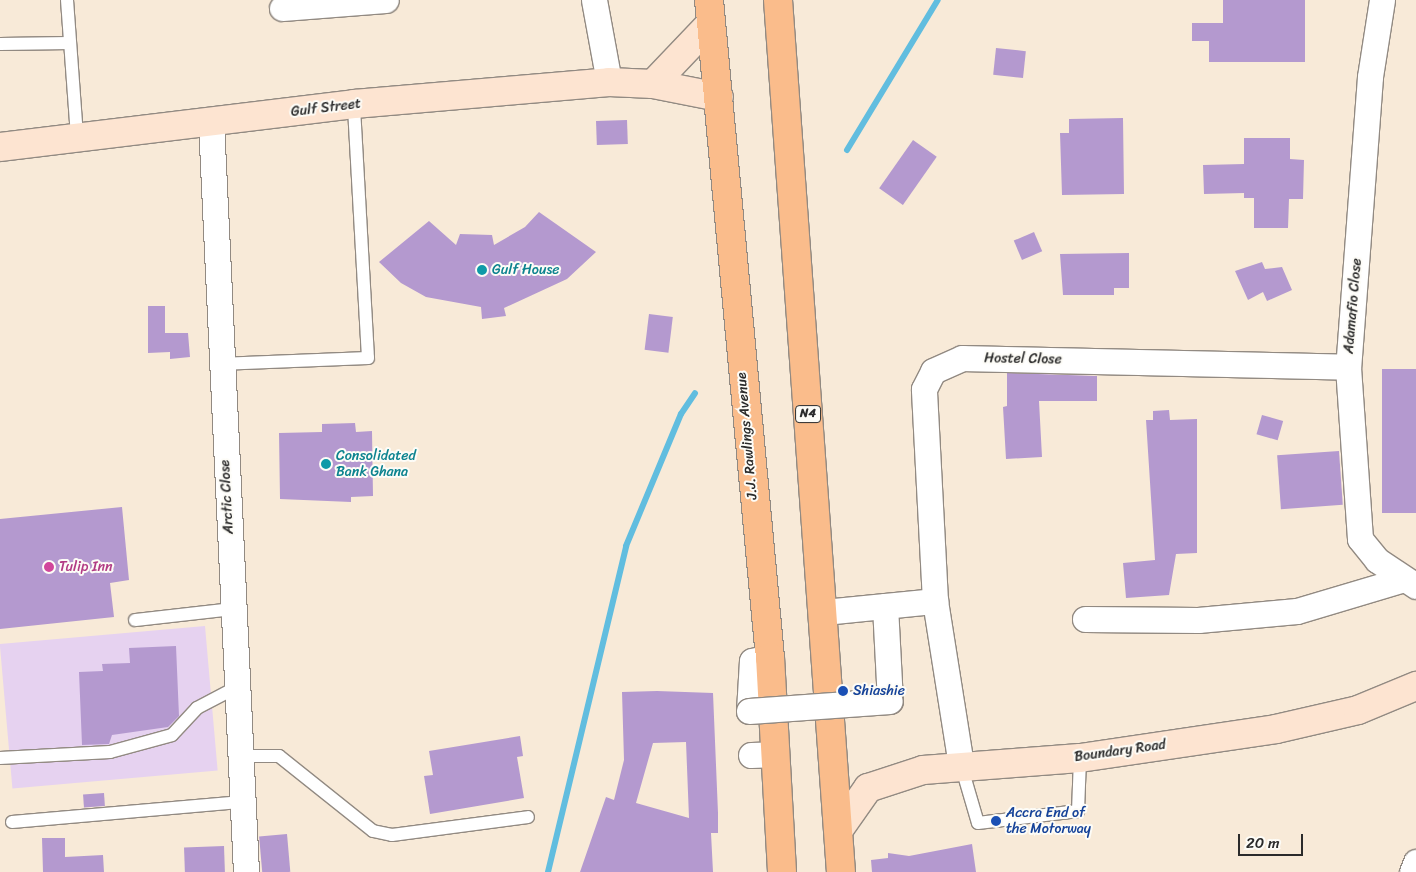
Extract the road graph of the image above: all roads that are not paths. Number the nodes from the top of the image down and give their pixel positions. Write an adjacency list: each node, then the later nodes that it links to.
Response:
1 (67, 0): 8 (lane)
2 (386, 0): 6 (street)
3 (594, 0): 10 (street)
4 (778, 0): 23 (highway, N4)
5 (1382, 0): 18 (street, Adamafio Close)
6 (282, 8)
7 (710, 12): 11 (street); 12 (highway, J.J. Rawlings Avenue)
8 (70, 43): 9 (lane); 15 (lane)
9 (0, 44)
10 (609, 82): 11 (street, Gulf Street); 13 (street, Gulf Street)
11 (653, 84): 12 (street, Gulf Street)
12 (719, 97): 26 (highway, J.J. Rawlings Avenue)
13 (354, 104): 14 (street, Gulf Street); 17 (lane)
14 (211, 122): 15 (street, Gulf Street); 17 (street, Arctic Close)
15 (77, 135): 16 (street, Gulf Street)
16 (0, 147)
17 (219, 364): 22 (street, Arctic Close)
18 (1348, 367): 19 (street, Adamafio Close); 20 (street, Hostel Close)
19 (1408, 583): 24 (street)
20 (935, 600): 21 (street); 32 (street, Hostel Close)
21 (884, 606): 23 (street); 26 (street, bridge)
22 (233, 609): 25 (lane); 28 (street, Arctic Close)
23 (824, 612): 36 (highway, N4)
24 (1085, 619)
25 (135, 620)
26 (770, 657): 38 (highway, J.J. Rawlings Avenue)
27 (1416, 686): 31 (street, Boundary Road)
28 (237, 688): 29 (street, Arctic Close); 30 (lane)
29 (240, 756): 33 (street, Arctic Close); 34 (lane)
30 (0, 758)
31 (1080, 758): 32 (street, Boundary Road); 32 (lane)
32 (961, 765): 36 (street, Boundary Road)
33 (242, 802): 35 (lane); 37 (street, Arctic Close)
34 (528, 817)
35 (12, 822)
36 (840, 828): 39 (highway, N4)
37 (246, 872)
38 (782, 872)
39 (841, 872)

